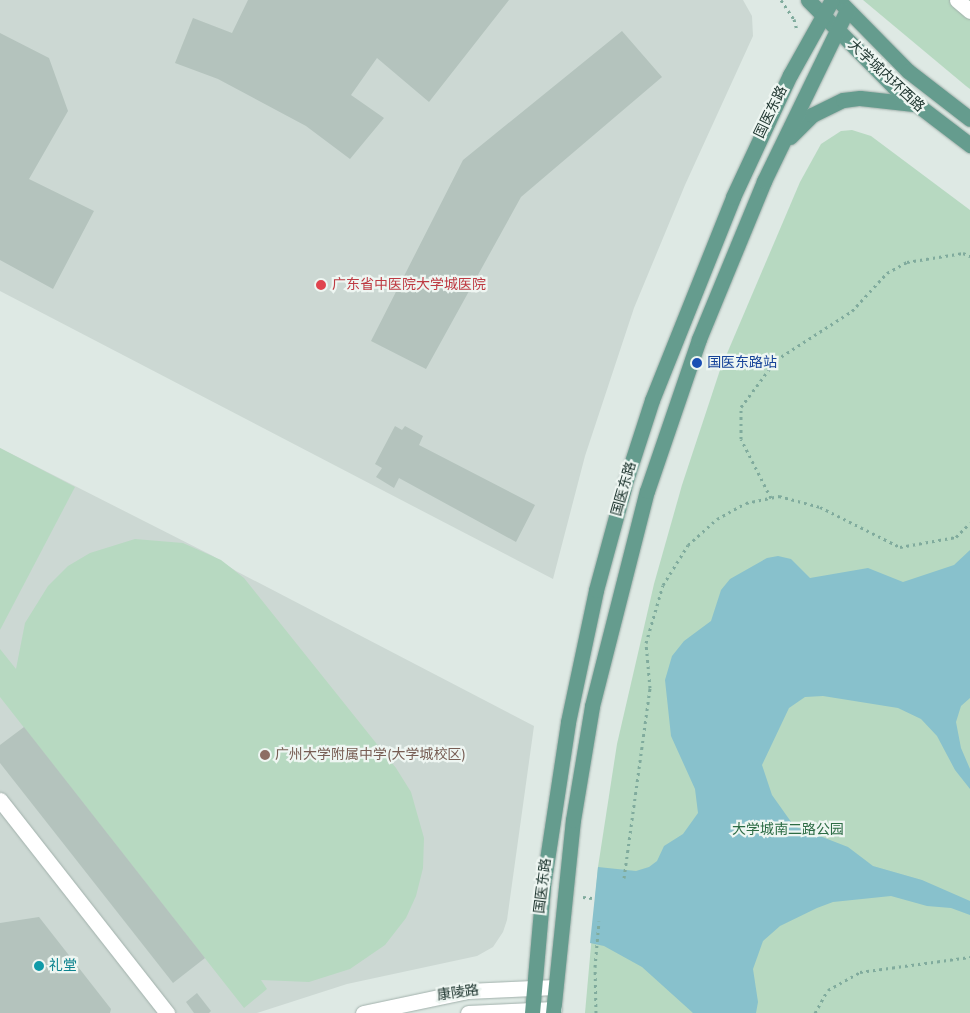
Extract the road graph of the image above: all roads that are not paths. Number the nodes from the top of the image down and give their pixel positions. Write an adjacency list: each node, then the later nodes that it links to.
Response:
1 (808, 0): 6 (main road, 大学城内环西路)
2 (832, 0): 6 (main road, 国医东路)
3 (957, 0): 5 (street)
4 (843, 5): 7 (main road, 国医东路); 9 (main road, 大学城内环西路)
5 (970, 10)
6 (822, 15): 7 (main road, 大学城内环西路); 13 (main road, 国医东路)
7 (838, 31): 8 (main road, 大学城内环西路); 11 (main road, 国医东路)
8 (914, 104): 10 (main road, 大学城内环西路); 11 (main road)
9 (970, 119)
10 (970, 145)
11 (775, 156): 14 (main road, 国医东路)
12 (0, 800): 17 (street)
13 (534, 986): 14 (street, 康陵路); 15 (main road, 国医东路); 18 (street, 康陵路)
14 (555, 987): 16 (main road, 国医东路)
15 (533, 1011): 16 (street, 康陵路); 19 (street, 康陵路)
16 (553, 1011)
17 (168, 1013)
18 (363, 1013)
19 (468, 1013)

